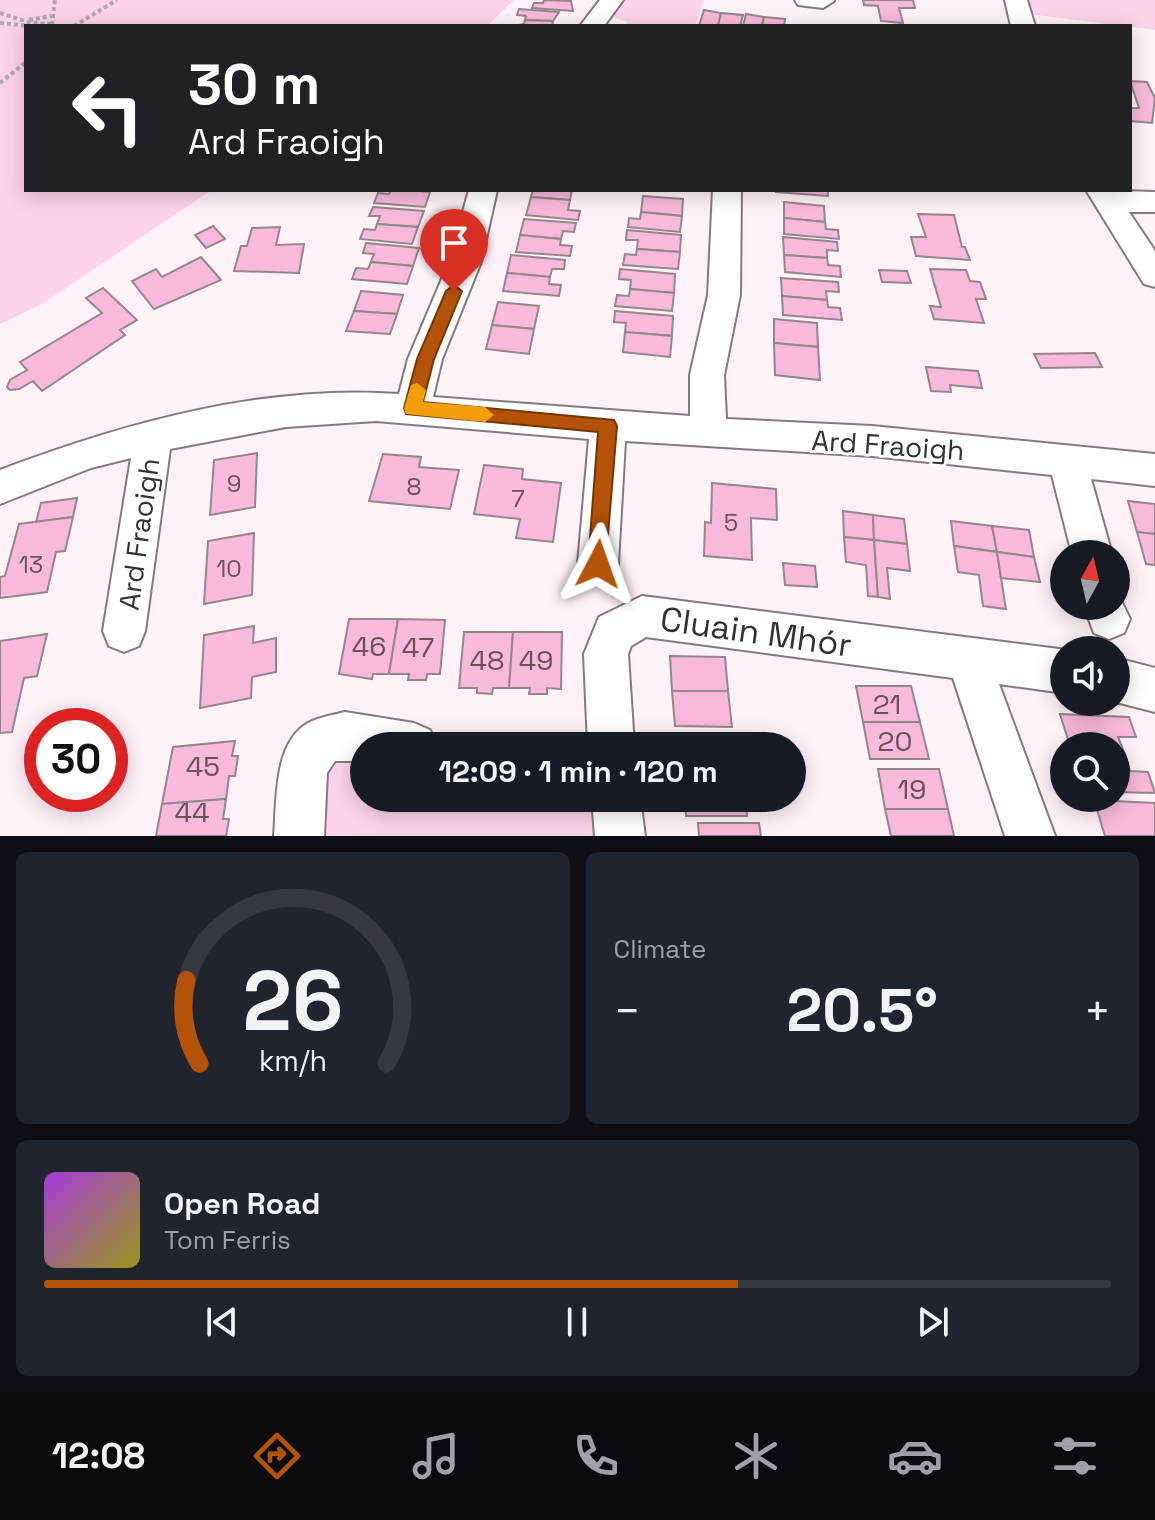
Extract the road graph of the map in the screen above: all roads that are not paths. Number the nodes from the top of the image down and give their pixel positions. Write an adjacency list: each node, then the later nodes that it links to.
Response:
1 (612, 0): 3 (street)
2 (1016, 0): 4 (street)
3 (594, 24)
4 (1022, 24)
5 (482, 192): 10 (street)
6 (727, 192): 12 (street)
7 (1103, 196): 8 (street); 9 (street)
8 (1155, 202)
9 (1155, 276)
10 (413, 408): 11 (street, Ard Fraoigh); 13 (street, Ard Fraoigh)
11 (608, 426): 12 (street, Ard Fraoigh); 18 (street)
12 (708, 433): 14 (street, Ard Fraoigh)
13 (153, 436): 16 (street, Ard Fraoigh); 19 (street, Ard Fraoigh)
14 (1067, 461): 15 (street, Ard Fraoigh); 17 (street)
15 (1155, 470)
16 (0, 487)
17 (1088, 540)
18 (598, 564)
19 (124, 631)
20 (971, 661): 21 (street, Cluain Mhór); 24 (street, Cluain Mhór); 29 (street)
21 (1050, 669)
22 (1130, 684): 23 (street)
23 (1155, 690)
24 (610, 732)
25 (350, 736): 27 (street)
26 (617, 812): 28 (street)
27 (299, 836)
28 (620, 836)
29 (1030, 836)

